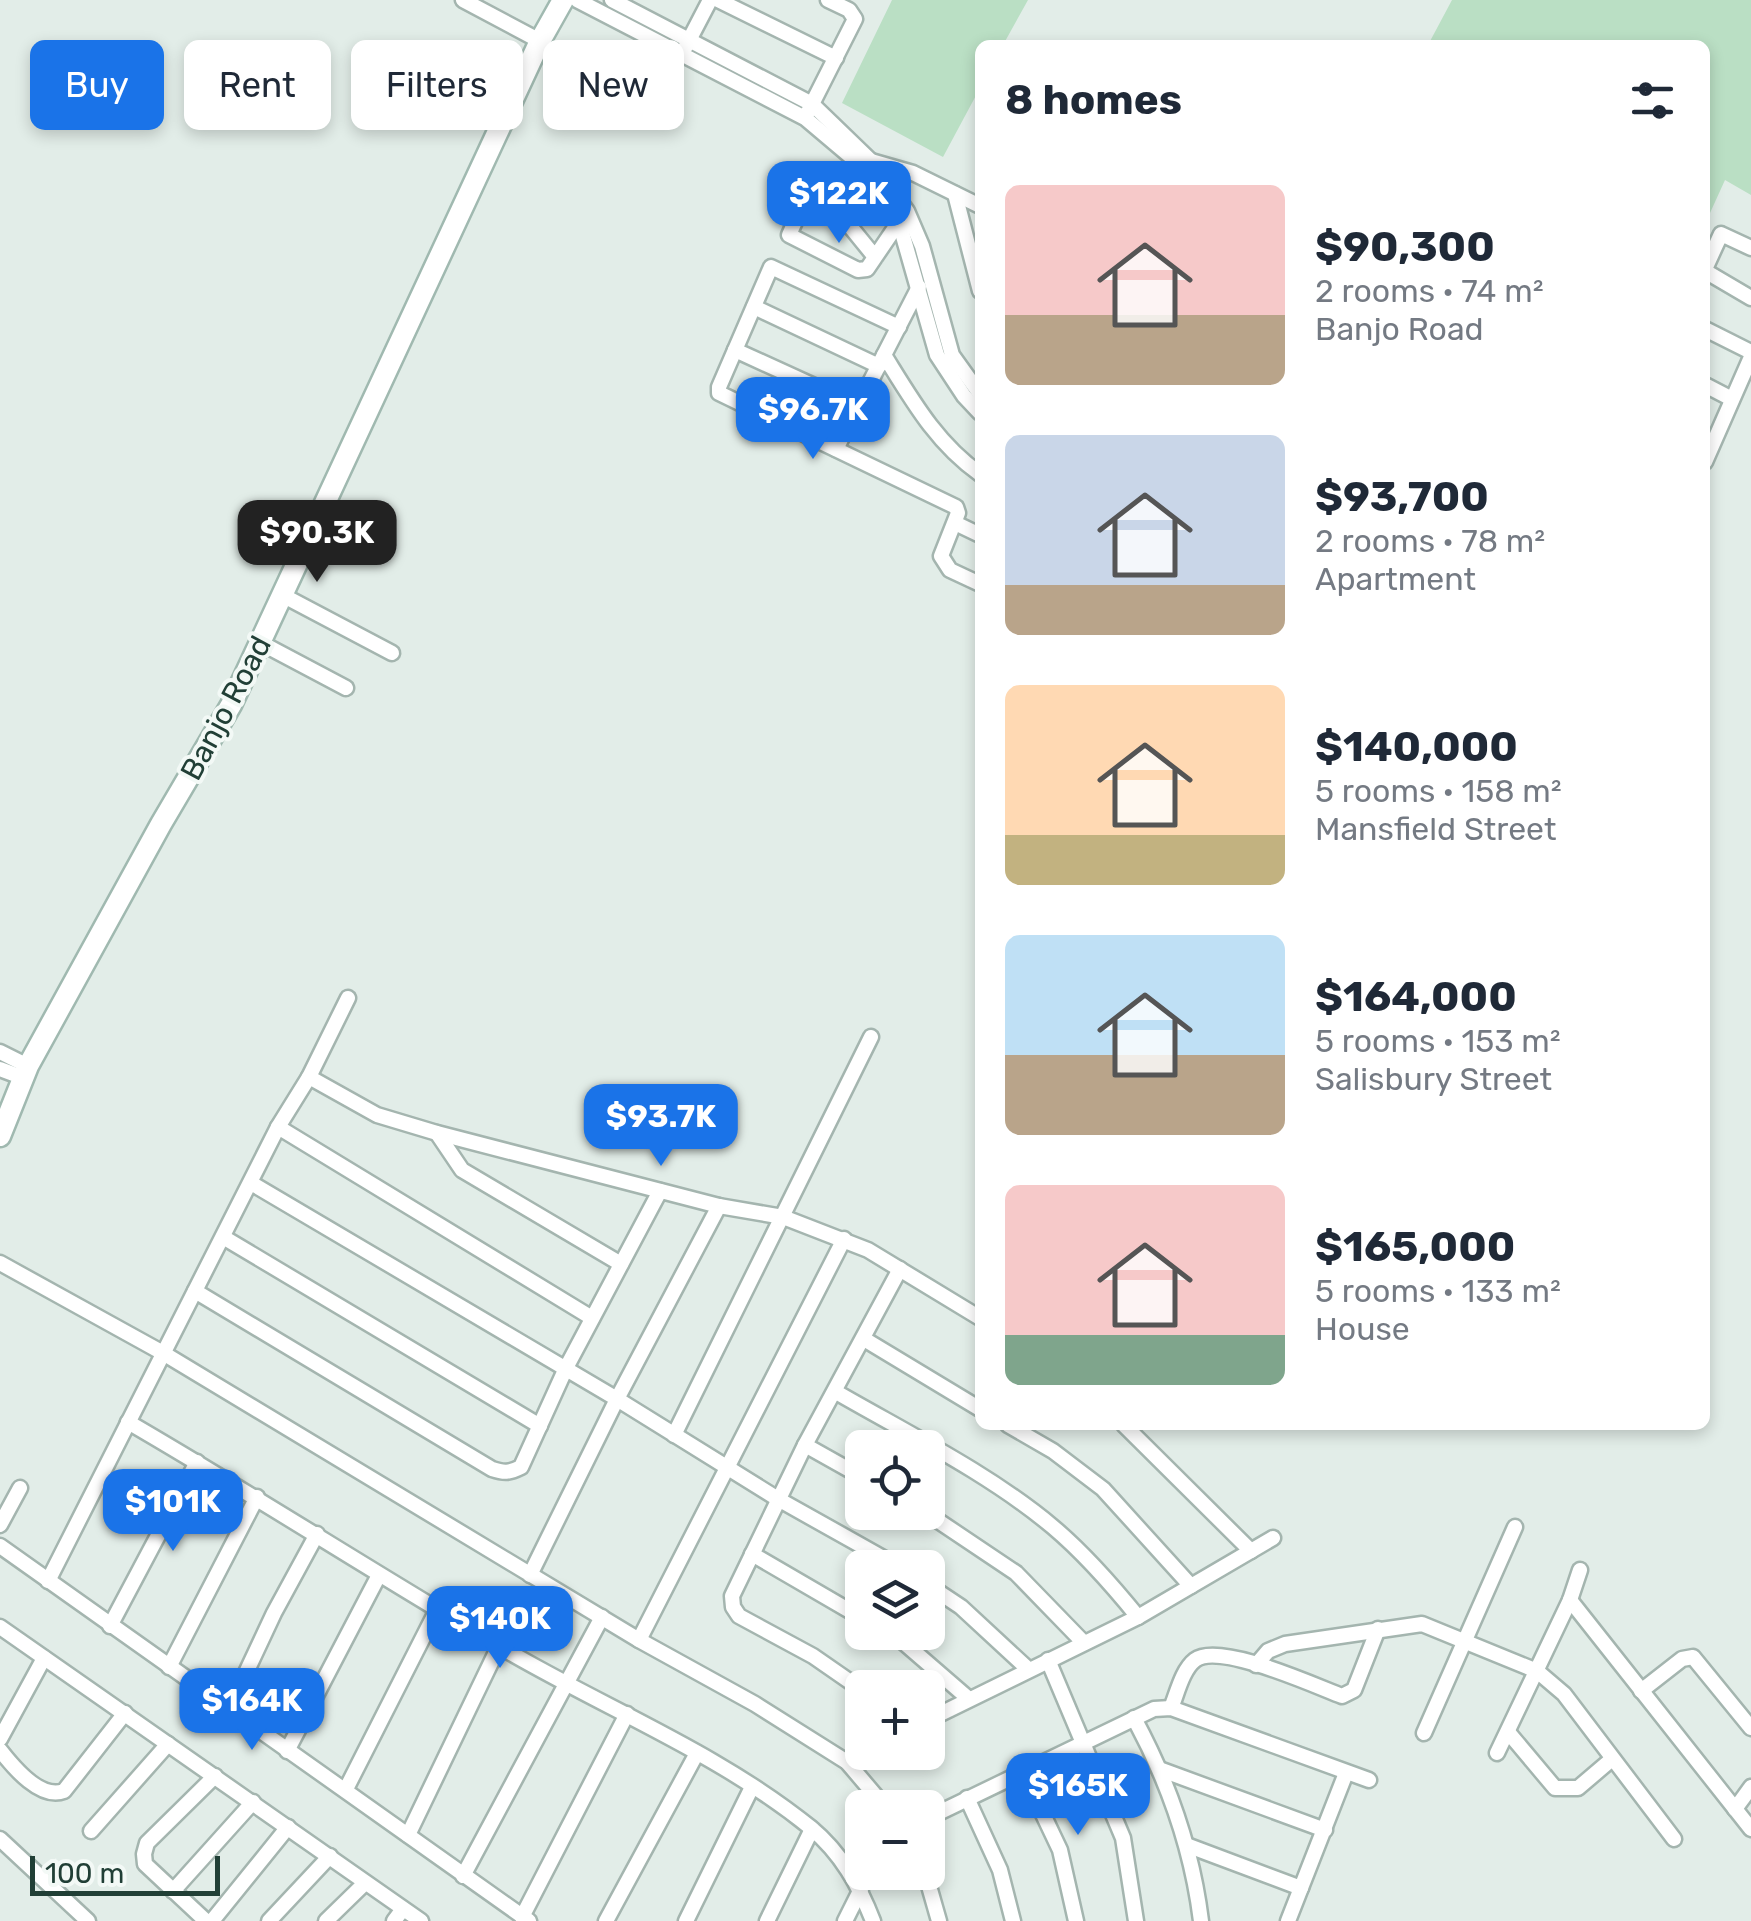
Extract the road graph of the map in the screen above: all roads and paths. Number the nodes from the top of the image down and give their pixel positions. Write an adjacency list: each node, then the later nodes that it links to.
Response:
1 (463, 0): 11 (street)
2 (564, 0): 11 (street, Banjo Road)
3 (576, 0): 9 (street)
4 (612, 0): 9 (street)
5 (654, 0): 10 (street)
6 (710, 0): 12 (street)
7 (718, 0): 13 (street)
8 (828, 0): 13 (street)
9 (623, 15): 10 (street)
10 (641, 24): 12 (street)
11 (540, 41): 43 (street, Banjo Road)
12 (685, 47): 14 (street)
13 (836, 58): 14 (street)
14 (808, 111): 15 (street)
15 (867, 164): 16 (street); 18 (street)
16 (954, 194): 17 (street); 22 (street)
17 (975, 204)
18 (903, 216): 20 (street); 23 (street); 25 (street)
19 (1751, 248): 21 (street)
20 (875, 257): 20 (street)
21 (1710, 259)
22 (975, 260)
23 (927, 272): 25 (street); 34 (street)
24 (1710, 273): 26 (street)
25 (918, 289): 28 (street); 34 (street)
26 (1751, 298)
27 (754, 307): 28 (street); 30 (street); 32 (street)
28 (898, 327): 32 (street)
29 (1710, 332): 31 (street)
30 (735, 350): 36 (street); 38 (street)
31 (1751, 355): 35 (street)
32 (882, 360): 36 (street); 39 (street)
33 (1710, 388): 35 (street)
34 (972, 392)
35 (1732, 399): 37 (street)
36 (858, 406): 38 (street)
37 (1710, 439)
38 (836, 448): 40 (street)
39 (975, 470)
40 (954, 523): 41 (street); 42 (street)
41 (975, 532)
42 (975, 581)
43 (284, 596): 44 (street, Banjo Road); 45 (street)
44 (261, 643): 46 (street); 51 (street, Banjo Road)
45 (392, 653)
46 (346, 688)
47 (348, 998): 52 (street)
48 (871, 1038): 59 (street)
49 (0, 1052): 51 (street)
50 (0, 1069): 51 (street)
51 (26, 1072): 55 (street, Banjo Road)
52 (310, 1077): 53 (street); 54 (street)
53 (278, 1128): 56 (street); 67 (street)
54 (437, 1133): 57 (street); 63 (street)
55 (0, 1136)
56 (252, 1183): 60 (street); 70 (street)
57 (660, 1191): 58 (street); 63 (street)
58 (719, 1206): 59 (street); 72 (street)
59 (783, 1216): 61 (street); 78 (street)
60 (223, 1238): 65 (street); 75 (street)
61 (844, 1239): 64 (street); 81 (street)
62 (0, 1264): 69 (street)
63 (621, 1264): 67 (street)
64 (900, 1269): 66 (street); 68 (street)
65 (195, 1291): 69 (street); 75 (street)
66 (975, 1315)
67 (592, 1318): 70 (street)
68 (864, 1339): 71 (street); 73 (street)
69 (163, 1353): 74 (street); 97 (street)
70 (566, 1368): 72 (street); 75 (street)
71 (836, 1392): 79 (street); 105 (street)
72 (617, 1399): 78 (street); 97 (street)
73 (975, 1406)
74 (128, 1422): 80 (street); 98 (street)
75 (540, 1426)
76 (1017, 1430): 99 (street)
77 (1131, 1430): 93 (street)
78 (674, 1435): 81 (street)
79 (806, 1445): 82 (street); 85 (street)
80 (198, 1462): 84 (street); 106 (street)
81 (726, 1467): 85 (street); 109 (street)
82 (845, 1467)
83 (20, 1488): 87 (street)
84 (258, 1497): 89 (street); 117 (street)
85 (778, 1500): 92 (street); 94 (street)
86 (945, 1525): 111 (street)
87 (0, 1526)
88 (1515, 1527): 110 (street)
89 (317, 1534): 96 (street); 125 (street)
90 (1273, 1538): 93 (street)
91 (0, 1546): 98 (street)
92 (868, 1550)
93 (1252, 1551): 99 (street)
94 (752, 1554): 103 (street); 120 (street)
95 (1580, 1570): 101 (street)
96 (380, 1574): 102 (street); 137 (street)
97 (530, 1575): 104 (street)
98 (48, 1580): 106 (street)
99 (1191, 1586): 105 (street)
100 (945, 1596): 118 (street)
101 (1570, 1600): 119 (street); 122 (street)
102 (438, 1608): 112 (street); 150 (street)
103 (845, 1608)
104 (602, 1617): 109 (street); 121 (street)
105 (1138, 1617): 111 (street)
106 (110, 1626): 117 (street)
107 (0, 1627): 114 (street)
108 (1378, 1629): 110 (street); 116 (street); 116 (street)
109 (638, 1640): 141 (street)
110 (1463, 1642): 119 (street); 131 (street)
111 (1084, 1643): 115 (street)
112 (499, 1646): 121 (street); 161 (street)
113 (912, 1650): 123 (street)
114 (44, 1658): 127 (street); 133 (street)
115 (1048, 1660): 118 (street); 134 (street)
116 (1256, 1664): 124 (street)
117 (169, 1667): 125 (street)
118 (1028, 1669): 123 (street)
119 (1537, 1671): 132 (street); 140 (street)
120 (845, 1678)
121 (566, 1682): 128 (street); 167 (street)
122 (1642, 1690): 130 (street); 155 (street)
123 (969, 1699): 126 (street)
124 (1170, 1708): 129 (street); 145 (street)
125 (229, 1709): 137 (street)
126 (945, 1711)
127 (125, 1713): 135 (street); 136 (street)
128 (627, 1714): 138 (street); 175 (street)
129 (1134, 1718): 134 (street); 143 (street)
130 (1751, 1728)
131 (1424, 1732)
132 (1508, 1732): 139 (street); 140 (street)
133 (0, 1739)
134 (1084, 1743): 144 (street); 190 (street)
135 (168, 1744): 146 (street); 160 (street)
136 (0, 1750)
137 (287, 1752): 150 (street)
138 (697, 1753): 148 (street); 182 (street)
139 (1497, 1754)
140 (1612, 1759): 162 (street)
141 (845, 1761)
142 (854, 1770): 151 (street)
143 (1162, 1770): 159 (street); 164 (street)
144 (1023, 1772): 152 (street); 189 (street)
145 (1346, 1772): 147 (street); 159 (street)
146 (214, 1776): 153 (street); 173 (street)
147 (1368, 1780)
148 (752, 1787): 157 (street); 183 (street)
149 (1751, 1787): 155 (street)
150 (346, 1790): 161 (street)
151 (871, 1790)
152 (967, 1798): 154 (street); 188 (street)
153 (253, 1802): 156 (street); 173 (street)
154 (945, 1809)
155 (1735, 1809): 158 (street)
156 (288, 1827): 165 (street); 178 (street)
157 (812, 1829): 166 (street); 184 (street)
158 (1751, 1829)
159 (1324, 1830): 169 (street)
160 (91, 1831)
161 (408, 1835): 167 (street)
162 (1674, 1838)
163 (0, 1839): 177 (street)
164 (1189, 1846): 169 (street); 176 (street)
165 (330, 1856): 168 (street); 179 (street)
166 (845, 1864)
167 (463, 1876): 175 (street)
168 (365, 1883): 174 (street); 180 (street)
169 (1301, 1888): 191 (street)
170 (860, 1890): 185 (street)
171 (861, 1890): 186 (street)
172 (930, 1890): 187 (street)
173 (173, 1891): 178 (street)
174 (398, 1915): 181 (street)
175 (526, 1919)
176 (1204, 1920)
177 (88, 1921)
178 (209, 1921)
179 (269, 1921)
180 (326, 1921)
181 (422, 1921)
182 (606, 1921)
183 (686, 1921)
184 (767, 1921)
185 (845, 1921)
186 (873, 1921)
187 (939, 1921)
188 (1013, 1921)
189 (1076, 1921)
190 (1136, 1921)
191 (1288, 1921)

